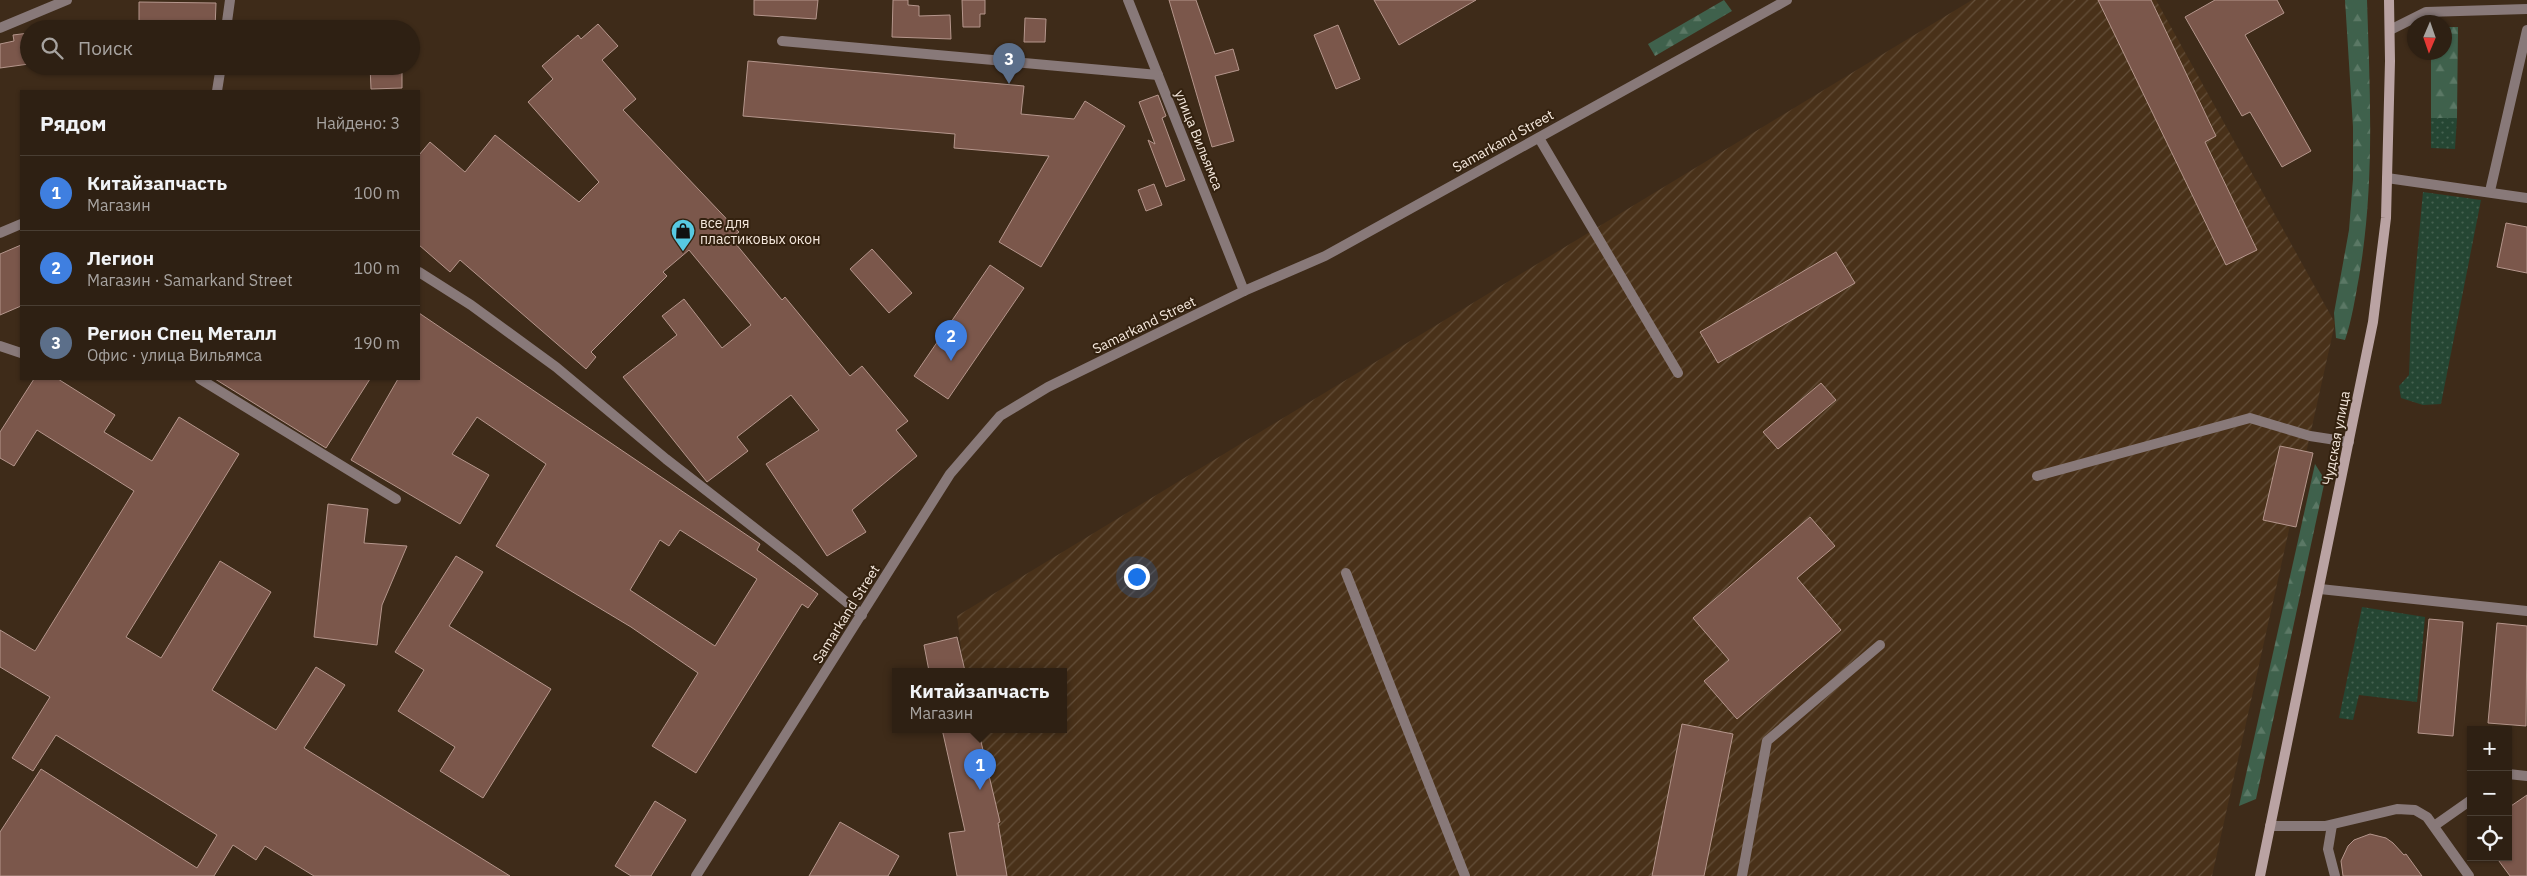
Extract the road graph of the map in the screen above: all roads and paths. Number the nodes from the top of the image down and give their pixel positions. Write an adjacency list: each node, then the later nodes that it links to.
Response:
1 (67, 0): 8 (street)
2 (230, 0): 7 (street)
3 (1128, 0): 13 (street, улица Вильямса)
4 (1787, 0): 15 (street, Samarkand Street)
5 (2389, 0): 9 (main road, Чудская улица)
6 (2527, 9): 9 (street)
7 (227, 20)
8 (0, 28)
9 (2390, 30): 16 (main road, Чудская улица)
10 (2527, 30): 17 (street)
11 (782, 41): 13 (street)
12 (219, 75): 14 (street)
13 (1158, 75): 22 (street, улица Вильямса)
14 (217, 90)
15 (1539, 138): 22 (street, Samarkand Street); 25 (street)
16 (2387, 178): 17 (street); 27 (main road, Чудская улица)
17 (2490, 191): 18 (street)
18 (2527, 198)
19 (20, 224): 20 (street)
20 (0, 233)
21 (420, 273): 33 (street)
22 (1244, 291): 33 (street, Samarkand Street)
23 (0, 346): 24 (street)
24 (20, 353)
25 (1678, 373)
26 (202, 380): 29 (street)
27 (2349, 442): 28 (street); 31 (main road, Чудская улица)
28 (2037, 476)
29 (396, 499)
30 (1346, 573): 42 (street)
31 (2320, 590): 32 (street); 39 (main road, Чудская улица)
32 (2527, 611)
33 (862, 615): 41 (street, Samarkand Street)
34 (1880, 645): 43 (street)
35 (2512, 774): 36 (street)
36 (2527, 776)
37 (2467, 803): 40 (street)
38 (2332, 825): 39 (street); 40 (street); 45 (street)
39 (2270, 826): 44 (main road, Чудская улица)
40 (2434, 826): 46 (street)
41 (696, 876)
42 (1465, 876)
43 (1742, 876)
44 (2260, 876)
45 (2335, 876)
46 (2469, 876)

